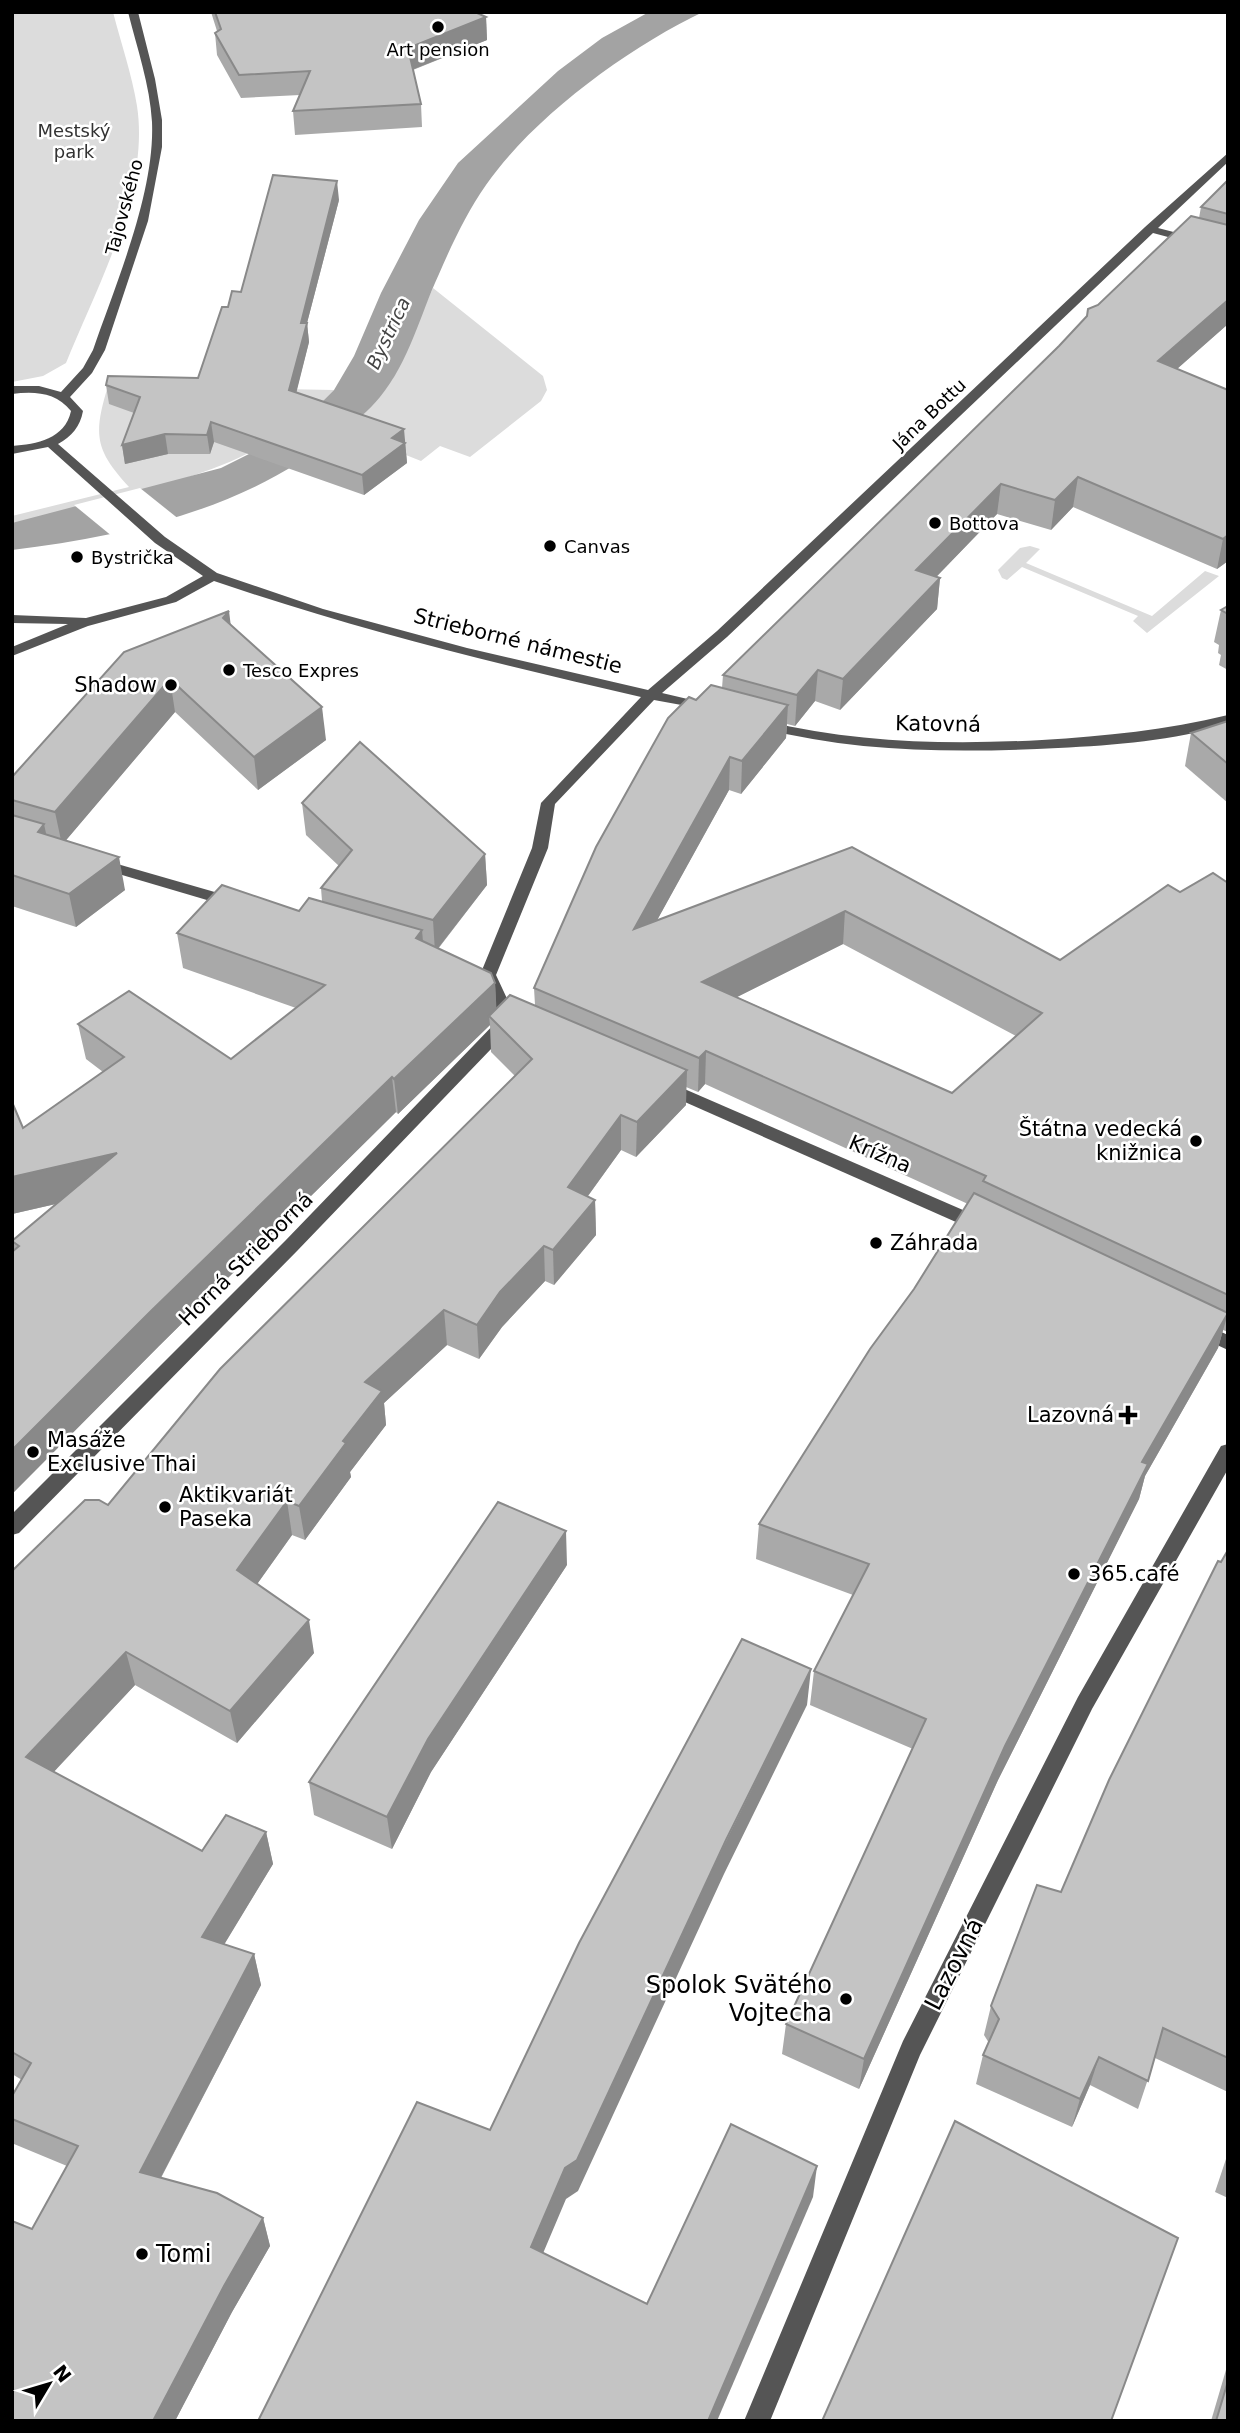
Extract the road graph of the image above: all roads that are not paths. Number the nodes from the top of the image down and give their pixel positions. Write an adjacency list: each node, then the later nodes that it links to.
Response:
1 (133, 12): 6 (street, Tajovského)
2 (1228, 156): 3 (street, Jána Bottu)
3 (1149, 229): 4 (street); 13 (street, Jána Bottu)
4 (1228, 250)
5 (12, 390): 6 (street)
6 (64, 396): 7 (street)
7 (49, 442): 8 (street); 9 (street, Strieborné námestie)
8 (12, 450)
9 (212, 576): 11 (street); 13 (street, Strieborné námestie)
10 (12, 619): 11 (street)
11 (92, 620): 12 (street)
12 (12, 652)
13 (651, 695): 14 (street); 24 (street, Horná Strieborná)
14 (718, 711)
15 (744, 719): 16 (street, Katovná)
16 (1228, 719)
17 (79, 858): 18 (street)
18 (251, 908)
19 (648, 1080): 20 (street, Krížna)
20 (990, 1230)
21 (1178, 1319): 22 (street)
22 (1228, 1343)
23 (1228, 1451): 25 (street, Lazovná)
24 (12, 1527)
25 (757, 2421)

